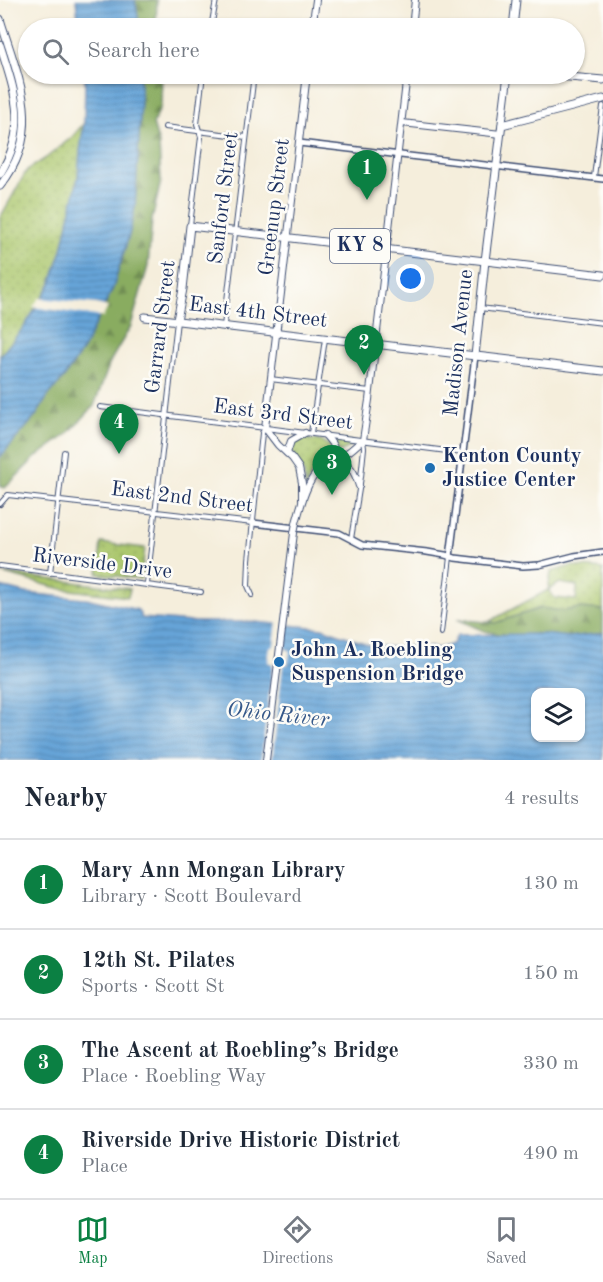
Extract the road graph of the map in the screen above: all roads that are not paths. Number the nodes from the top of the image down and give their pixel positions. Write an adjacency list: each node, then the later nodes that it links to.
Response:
1 (216, 0): 5 (street)
2 (316, 0): 6 (main road)
3 (415, 0): 7 (main road)
4 (516, 0): 8 (main road)
5 (213, 18)
6 (313, 18)
7 (413, 18)
8 (514, 18)
9 (0, 19): 11 (main road)
10 (0, 45): 31 (main road)
11 (18, 76)
12 (585, 78): 13 (main road)
13 (603, 80)
14 (20, 84): 34 (main road)
15 (202, 84): 25 (street, Garrard Street)
16 (253, 84): 27 (street, Sanford Street)
17 (306, 84): 28 (main road, Greenup Street)
18 (406, 84): 22 (main road)
19 (507, 84): 23 (main road, Madison Avenue)
20 (603, 99): 23 (main road)
21 (603, 106): 32 (street)
22 (402, 123): 26 (main road); 29 (main road)
23 (502, 125): 26 (main road, Madison Avenue)
24 (165, 127): 25 (street)
25 (198, 131): 27 (street); 35 (street, Garrard Street)
26 (501, 134): 30 (main road, Madison Avenue)
27 (246, 137): 36 (street, Sanford Street)
28 (299, 143): 29 (street); 37 (main road, Greenup Street)
29 (398, 154): 30 (street); 38 (main road)
30 (496, 166): 32 (street); 39 (main road, Madison Avenue)
31 (0, 174)
32 (594, 177): 33 (street)
33 (603, 178)
34 (0, 186)
35 (190, 226): 36 (main road, KY 8); 43 (main road, Garrard Street)
36 (235, 231): 37 (main road, KY 8); 45 (street, Sanford Street)
37 (288, 238): 38 (main road, KY 8); 46 (main road, Greenup Street)
38 (386, 249): 39 (main road, KY 8); 48 (main road)
39 (485, 261): 40 (main road, KY 8); 41 (main road, Madison Avenue)
40 (603, 275)
41 (480, 308): 44 (street); 49 (main road, Madison Avenue)
42 (145, 317): 43 (main road, East 4th Street)
43 (177, 320): 45 (main road, East 4th Street); 55 (street, Garrard Street)
44 (603, 323)
45 (224, 326): 46 (main road, East 4th Street)
46 (277, 332): 47 (main road, East 4th Street); 51 (main road, Greenup Street)
47 (325, 338): 48 (main road, East 4th Street); 52 (street)
48 (375, 344): 49 (main road, East 4th Street); 53 (main road)
49 (475, 356): 50 (main road, East 4th Street); 62 (street, Madison Avenue)
50 (603, 371)
51 (270, 379): 52 (street); 56 (main road, Greenup Street)
52 (319, 385): 53 (street); 57 (street)
53 (370, 391): 59 (main road)
54 (100, 407): 55 (street, East 3rd Street)
55 (167, 416): 56 (street, East 3rd Street); 68 (street, Garrard Street)
56 (265, 428): 57 (street, East 3rd Street); 61 (main road); 69 (street, Greenup Street)
57 (308, 433): 58 (street, East 3rd Street); 61 (main road)
58 (325, 435): 59 (street, East 3rd Street); 63 (main road)
59 (363, 440): 62 (street, East 3rd Street); 63 (main road); 64 (street)
60 (64, 452): 65 (street)
61 (287, 453): 66 (main road)
62 (462, 453): 72 (street, Madison Avenue)
63 (333, 460): 64 (main road); 66 (main road)
64 (359, 486): 70 (street)
65 (58, 500): 67 (street, East 2nd Street); 68 (street, East 2nd Street); 74 (street)
66 (302, 503): 79 (main road, bridge)
67 (0, 504)
68 (155, 511): 69 (street, East 2nd Street); 75 (street, Garrard Street)
69 (253, 523): 70 (street, East 2nd Street); 77 (street, Greenup Street)
70 (351, 540): 72 (street, East 2nd Street)
71 (603, 552): 72 (street, East 2nd Street)
72 (450, 557): 78 (street, Madison Avenue)
73 (0, 566): 74 (street, Riverside Drive)
74 (50, 573): 75 (street, Riverside Drive)
75 (147, 584): 76 (street, Riverside Drive)
76 (201, 592)
77 (252, 595)
78 (441, 633)
79 (266, 760)

